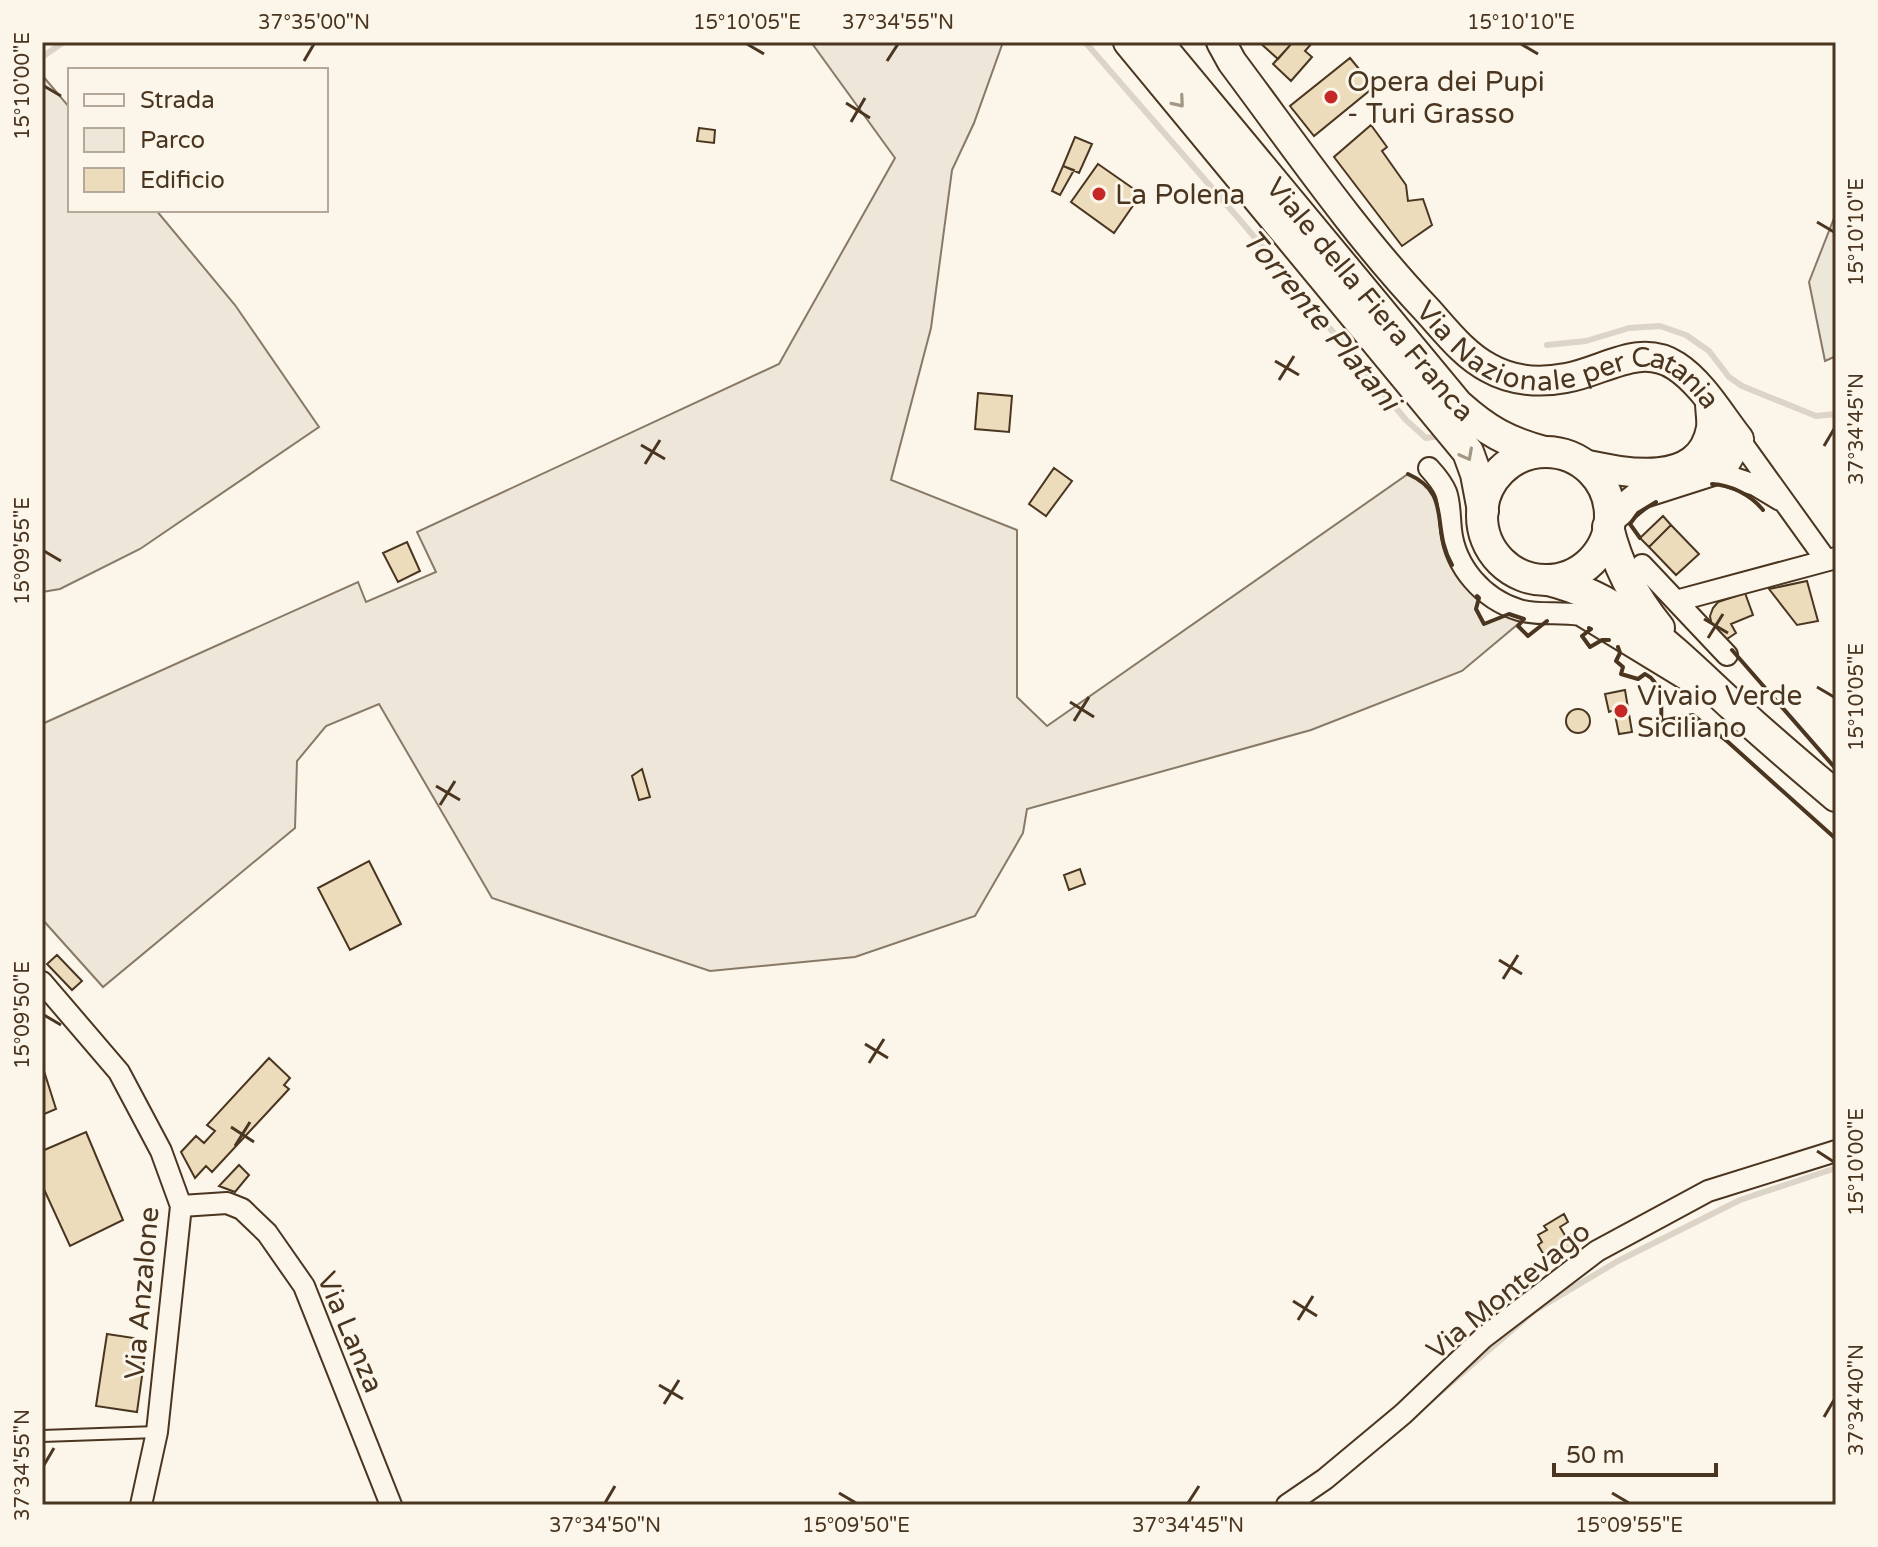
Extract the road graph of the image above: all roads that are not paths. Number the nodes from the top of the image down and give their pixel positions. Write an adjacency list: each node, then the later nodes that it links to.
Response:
1 (1129, 42): 11 (main road, Viale della Fiera Franca, one-way to 11)
2 (1157, 42): 6 (main road, Viale della Fiera Franca)
3 (1221, 42): 4 (main road, Via Nazionale per Catania)
4 (1710, 403): 5 (main road, Via Nazionale per Catania); 8 (main road)
5 (1739, 439): 8 (main road); 10 (street)
6 (1544, 452): 7 (main road); 11 (main road)
7 (1583, 464): 8 (main road); 12 (main road)
8 (1702, 467): 10 (street); 12 (main road)
9 (1429, 468): 19 (street)
10 (1787, 504): 13 (street)
11 (1483, 511): 15 (main road)
12 (1609, 524): 15 (main road); 18 (main road)
13 (1831, 559): 16 (street)
14 (1642, 565): 16 (street)
15 (1548, 580): 18 (main road)
16 (1676, 601): 17 (street)
17 (1727, 655)
18 (1686, 662): 19 (main road)
19 (1734, 708): 20 (main road)
20 (1836, 796)
21 (42, 982): 23 (street, Via Anzalone)
22 (1836, 1151): 28 (street, Via Montevago)
23 (181, 1206): 24 (street, Via Anzalone); 27 (street, Via Lanza)
24 (157, 1432): 25 (lane); 26 (street, Via Anzalone)
25 (42, 1436)
26 (141, 1505)
27 (391, 1505)
28 (1287, 1505)

